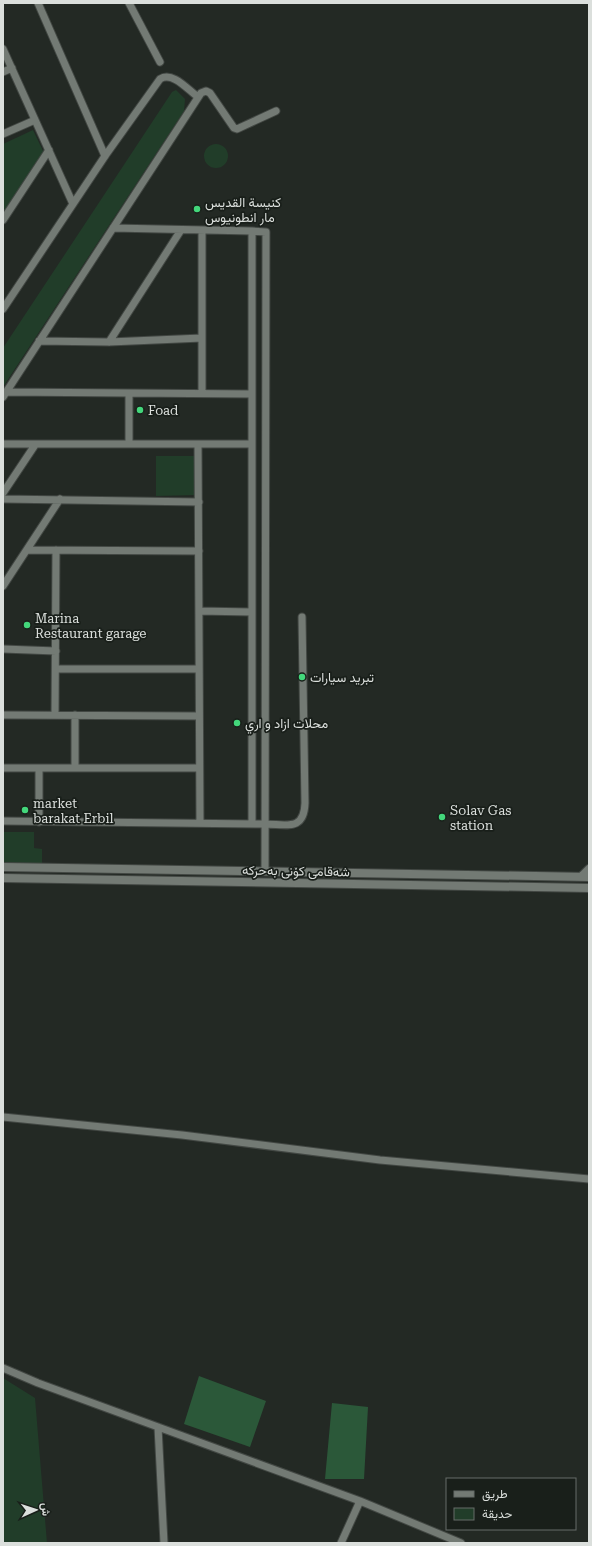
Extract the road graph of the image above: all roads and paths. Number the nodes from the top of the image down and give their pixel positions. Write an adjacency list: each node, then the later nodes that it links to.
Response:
1 (38, 3): 12 (street)
2 (129, 3): 4 (street)
3 (3, 49): 5 (street)
4 (160, 62)
5 (12, 68): 6 (street); 9 (street)
6 (3, 72)
7 (198, 97): 8 (street); 12 (street); 15 (street)
8 (276, 112)
9 (35, 120): 10 (street); 11 (street)
10 (3, 134)
11 (49, 150): 13 (street); 14 (street)
12 (105, 156): 13 (street)
13 (73, 204): 19 (street)
14 (3, 220)
15 (113, 228): 16 (street); 21 (street)
16 (181, 230): 17 (street); 22 (street)
17 (202, 230): 18 (street); 20 (street)
18 (252, 231): 26 (street); 59 (street)
19 (3, 307)
20 (202, 338): 22 (street); 23 (street)
21 (39, 341): 22 (street); 24 (street)
22 (109, 342)
23 (202, 393): 25 (street); 26 (street)
24 (5, 394): 25 (street)
25 (129, 394): 28 (street)
26 (252, 394): 30 (street)
27 (3, 444): 31 (street)
28 (129, 444): 29 (street); 31 (street)
29 (198, 444): 30 (street); 35 (street)
30 (252, 444): 41 (street)
31 (35, 445): 32 (street)
32 (3, 493)
33 (3, 499): 34 (street)
34 (60, 499): 35 (street); 36 (street)
35 (199, 502): 38 (street)
36 (27, 550): 37 (street); 39 (street)
37 (56, 550): 38 (street); 44 (street)
38 (199, 551): 40 (street)
39 (3, 586)
40 (199, 611): 41 (street); 46 (street)
41 (252, 612): 58 (street)
42 (302, 617): 59 (street)
43 (3, 649): 44 (street)
44 (56, 651): 45 (street)
45 (56, 669): 46 (street); 48 (street)
46 (199, 669): 50 (street)
47 (3, 715): 48 (street)
48 (55, 715): 49 (street)
49 (75, 715): 50 (street); 53 (street)
50 (199, 716): 54 (street)
51 (3, 768): 52 (street)
52 (39, 768): 53 (street); 56 (street)
53 (75, 768): 54 (street)
54 (200, 768): 57 (street)
55 (3, 821): 56 (street)
56 (39, 822): 57 (street)
57 (200, 823): 58 (street)
58 (252, 824): 59 (street)
59 (264, 824): 62 (street)
60 (3, 867): 62 (street, شەقامی کۆنی بەحرکە)
61 (589, 869): 63 (street)
62 (265, 871): 63 (street, شەقامی کۆنی بەحرکە)
63 (585, 876)
64 (3, 878): 65 (street, شەقامی کۆنی بەحرکە)
65 (589, 888)
66 (3, 1117): 67 (street)
67 (589, 1179)
68 (3, 1368): 69 (street)
69 (158, 1427): 70 (street); 71 (street)
70 (360, 1501): 72 (street); 73 (street)
71 (164, 1543)
72 (341, 1543)
73 (461, 1543)

